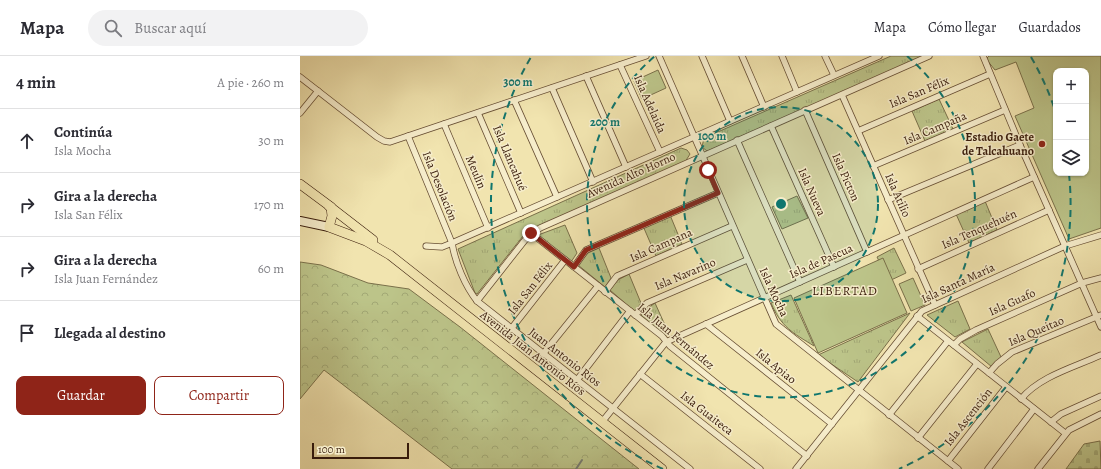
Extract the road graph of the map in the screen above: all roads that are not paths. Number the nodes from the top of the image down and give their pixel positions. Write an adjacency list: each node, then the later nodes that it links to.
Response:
1 (646, 56): 11 (street)
2 (659, 56): 31 (street, Isla Mocha)
3 (702, 56): 26 (street)
4 (742, 56): 21 (street)
5 (782, 56): 18 (street)
6 (825, 56): 13 (street)
7 (879, 56): 10 (street, Avenida Alto Horno)
8 (929, 56): 19 (street, Avenida Alto Horno)
9 (983, 56): 12 (street)
10 (867, 58): 13 (street, Avenida Alto Horno)
11 (620, 65): 14 (street); 34 (street, Isla Adelaida)
12 (990, 74): 23 (street); 29 (street, Isla San Félix)
13 (834, 75): 18 (street, Avenida Alto Horno)
14 (586, 76): 16 (street); 37 (street)
15 (300, 77): 17 (street)
16 (552, 88): 20 (street); 39 (street)
17 (318, 91): 24 (street); 30 (street)
18 (798, 92): 21 (street, Avenida Alto Horno)
19 (842, 95): 22 (street, Avenida Alto Horno); 29 (street, Isla Atilio)
20 (514, 100): 25 (street); 42 (street)
21 (764, 107): 26 (street, Avenida Alto Horno)
22 (805, 110): 28 (street, Avenida Alto Horno); 57 (street, Isla Picton)
23 (1005, 110): 33 (street); 36 (street, Isla Campaña)
24 (300, 113)
25 (478, 113): 27 (street); 46 (street, Isla Llancahué)
26 (730, 121): 31 (street, Avenida Alto Horno)
27 (444, 124): 30 (street); 50 (street, Meulín)
28 (771, 126): 32 (street, Avenida Alto Horno); 62 (street, Isla Nueva)
29 (858, 131): 36 (street, Isla Atilio)
30 (408, 136): 54 (street, Isla Desolación)
31 (695, 137): 34 (street, Avenida Alto Horno); 35 (street, Isla Mocha)
32 (737, 140): 35 (street, Avenida Alto Horno); 65 (street)
33 (1020, 145): 38 (street); 43 (street)
34 (660, 152): 37 (street, Avenida Alto Horno)
35 (702, 156): 41 (street, Isla Mocha); 51 (street, Avenida Alto Horno)
36 (873, 166): 43 (street, Isla Atilio)
37 (626, 167): 39 (street, Avenida Alto Horno)
38 (1034, 177): 45 (street); 53 (street, Isla de Pascua)
39 (593, 182): 42 (street, Avenida Alto Horno)
40 (300, 184): 44 (main road)
41 (718, 193): 48 (street, Isla Mocha); 61 (street)
42 (557, 197): 46 (street, Avenida Alto Horno)
43 (888, 200): 53 (street, Isla Atilio)
44 (329, 206): 49 (main road); 58 (main road)
45 (1049, 210): 56 (street); 63 (street, Isla Tenquehuén)
46 (522, 213): 50 (street, Avenida Alto Horno)
47 (300, 221): 49 (main road)
48 (732, 226): 60 (street, Isla Mocha); 68 (street, Isla Campana)
49 (329, 227): 58 (main road)
50 (488, 228): 54 (street, Avenida Alto Horno)
51 (531, 233): 59 (street, Isla Juan Fernández); 70 (street, Avenida Alto Horno)
52 (1101, 235): 56 (street, Isla Santa María)
53 (904, 236): 57 (street, Isla de Pascua); 63 (street, Isla Atilio)
54 (452, 244): 55 (street, Avenida Alto Horno); 70 (street, Juan Antonio Ríos)
55 (426, 246)
56 (1066, 246): 66 (street); 71 (street, Isla Santa María)
57 (867, 252): 62 (street, Isla de Pascua)
58 (390, 255): 95 (main road, Avenida Juan Antonio Ríos)
59 (565, 260): 61 (street, Isla Juan Fernández); 77 (street, Isla San Félix)
60 (747, 260): 69 (street, Isla Mocha); 72 (street, Isla Navarino)
61 (574, 267): 67 (street, Isla Juan Fernández)
62 (834, 267): 65 (street, Isla de Pascua)
63 (918, 268): 71 (street, Isla Atilio)
64 (1101, 278): 66 (street, Isla Guafo)
65 (800, 282): 69 (street, Isla de Pascua)
66 (1082, 283): 74 (street); 80 (street, Isla Guafo)
67 (598, 286): 68 (street, Isla Juan Fernández); 81 (street)
68 (605, 292): 72 (street, Isla Juan Fernández)
69 (764, 298): 75 (street, Isla de Pascua); 88 (street, Isla Mocha)
70 (477, 301): 77 (street, Juan Antonio Ríos)
71 (935, 305): 73 (street, Isla Santa María)
72 (633, 313): 79 (street, Isla Juan Fernández); 86 (street, Isla Navarino)
73 (918, 316): 78 (street); 88 (street, Isla Santa María)
74 (1099, 316): 76 (street); 84 (street, Isla Queitao)
75 (706, 324): 79 (street, Isla de Pascua); 97 (street, Isla Apiao)
76 (1101, 327)
77 (511, 329): 81 (street, Juan Antonio Ríos)
78 (948, 340): 80 (street); 94 (street)
79 (666, 342): 85 (street, Isla de Pascua); 100 (street, Isla Juan Fernández)
80 (954, 345): 83 (street)
81 (543, 354): 86 (street, Juan Antonio Ríos)
82 (1101, 355): 90 (street)
83 (977, 364): 84 (street); 99 (street)
84 (989, 373): 87 (street)
85 (640, 374): 91 (street, Isla de Pascua); 104 (street, Isla Guaiteca)
86 (577, 380): 91 (street, Juan Antonio Ríos)
87 (1006, 386): 90 (street); 101 (street, Isla Ascención)
88 (858, 391): 94 (street, Isla Mocha); 97 (street, Isla Santa María)
89 (1101, 396): 96 (street)
90 (1021, 399): 92 (street)
91 (612, 408): 95 (street, Isla de Pascua); 103 (street, Juan Antonio Ríos)
92 (1034, 409): 96 (street); 107 (street)
93 (1101, 414): 98 (street)
94 (889, 415): 99 (street, Isla Mocha)
95 (602, 422): 102 (main road, Avenida Juan Antonio Ríos)
96 (1051, 422): 98 (street)
97 (832, 424): 100 (street, Isla Santa María)
98 (1065, 433): 108 (street)
99 (918, 438): 101 (street, Isla Mocha)
100 (807, 456): 105 (street, Isla Santa María)
101 (948, 461): 106 (street, Isla Mocha)
102 (662, 469)
103 (690, 469)
104 (760, 469)
105 (796, 469)
106 (958, 469)
107 (988, 469)
108 (1038, 469)

